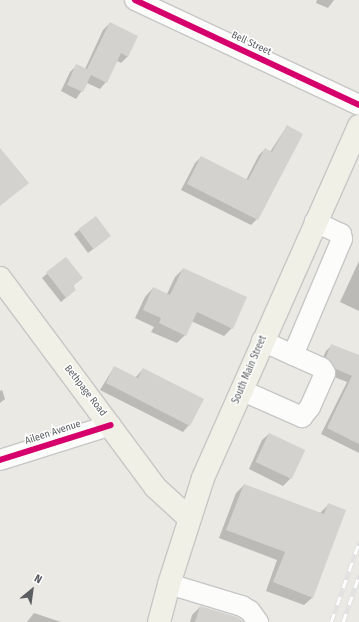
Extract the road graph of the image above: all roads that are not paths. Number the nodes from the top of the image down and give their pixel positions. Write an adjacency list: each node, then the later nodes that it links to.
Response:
1 (135, 0): 2 (street, Bell Street)
2 (359, 105)
3 (359, 126): 4 (main road, South Main Street)
4 (315, 222): 6 (main road, South Main Street); 7 (street)
5 (0, 278): 9 (main road, Bethpage Road)
6 (262, 341): 7 (street); 8 (main road, South Main Street)
7 (293, 355): 8 (street)
8 (241, 390): 11 (main road, South Main Street)
9 (111, 425): 10 (street, Aileen Avenue); 11 (main road, Bethpage Road)
10 (0, 460)
11 (189, 518): 12 (main road, South Main Street)
12 (168, 584): 13 (main road, South Main Street); 14 (street)
13 (159, 622)
14 (258, 622)

